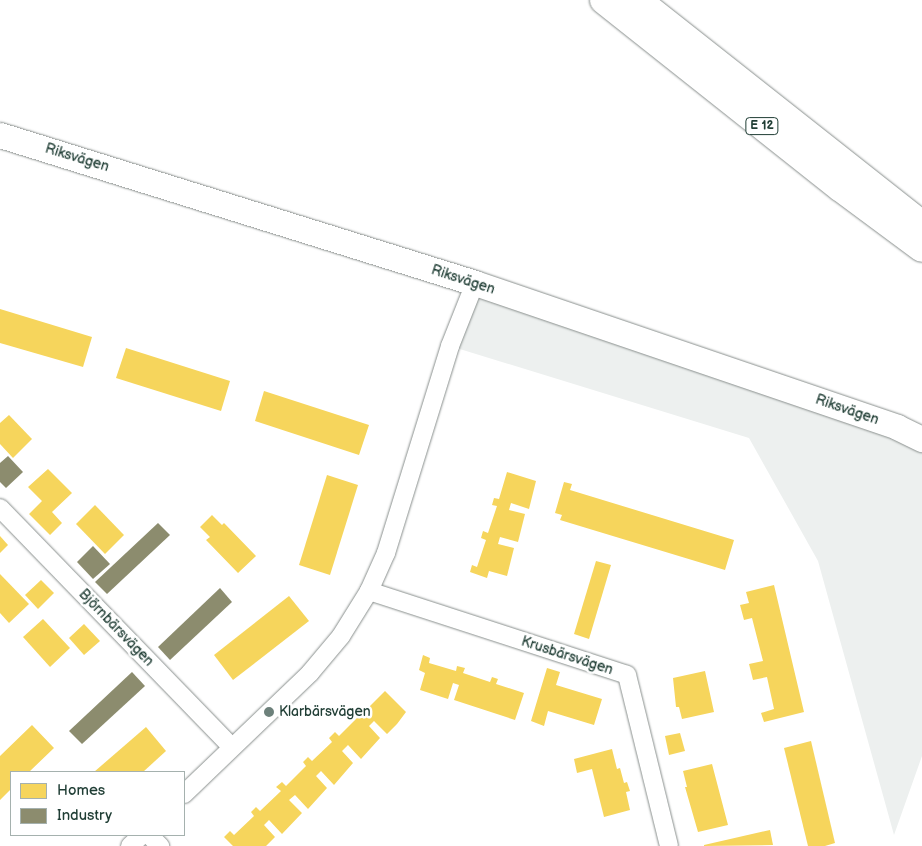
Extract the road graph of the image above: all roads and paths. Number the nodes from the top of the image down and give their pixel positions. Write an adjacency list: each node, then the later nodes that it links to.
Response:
1 (604, 0): 5 (highway, E 12)
2 (637, 0): 4 (highway, E 12)
3 (0, 135): 6 (street, Riksvägen)
4 (922, 225)
5 (922, 248)
6 (475, 283): 7 (street, Riksvägen); 9 (street)
7 (922, 439)
8 (0, 508): 10 (street, Björnbärsvägen)
9 (369, 591): 10 (street); 16 (street, Krusbärsvägen)
10 (232, 747): 11 (street)
11 (185, 793)
12 (141, 836): 14 (street)
13 (150, 836): 15 (street)
14 (130, 846)
15 (160, 846)
16 (669, 846)

